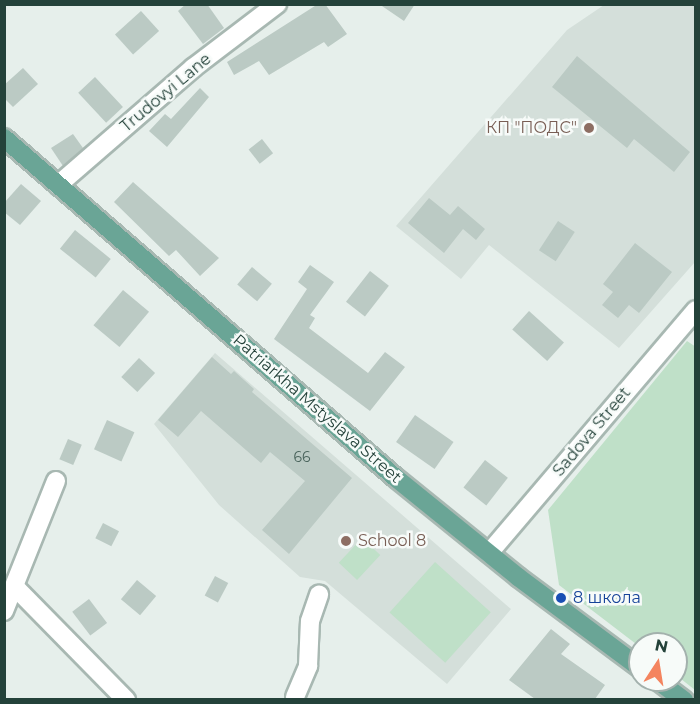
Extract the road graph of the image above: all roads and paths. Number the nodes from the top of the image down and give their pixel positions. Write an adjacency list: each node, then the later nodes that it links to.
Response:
1 (277, 4): 3 (street, Trudovyi Lane)
2 (4, 138): 3 (main road, Patriarkha Mstyslava Street)
3 (58, 185): 6 (main road, Patriarkha Mstyslava Street)
4 (696, 310): 6 (street, Sadova Street)
5 (56, 481): 7 (street)
6 (489, 553): 10 (main road, Patriarkha Mstyslava Street)
7 (16, 588): 9 (street); 12 (street)
8 (319, 595): 11 (street)
9 (4, 611)
10 (628, 659)
11 (295, 697)
12 (126, 699)

